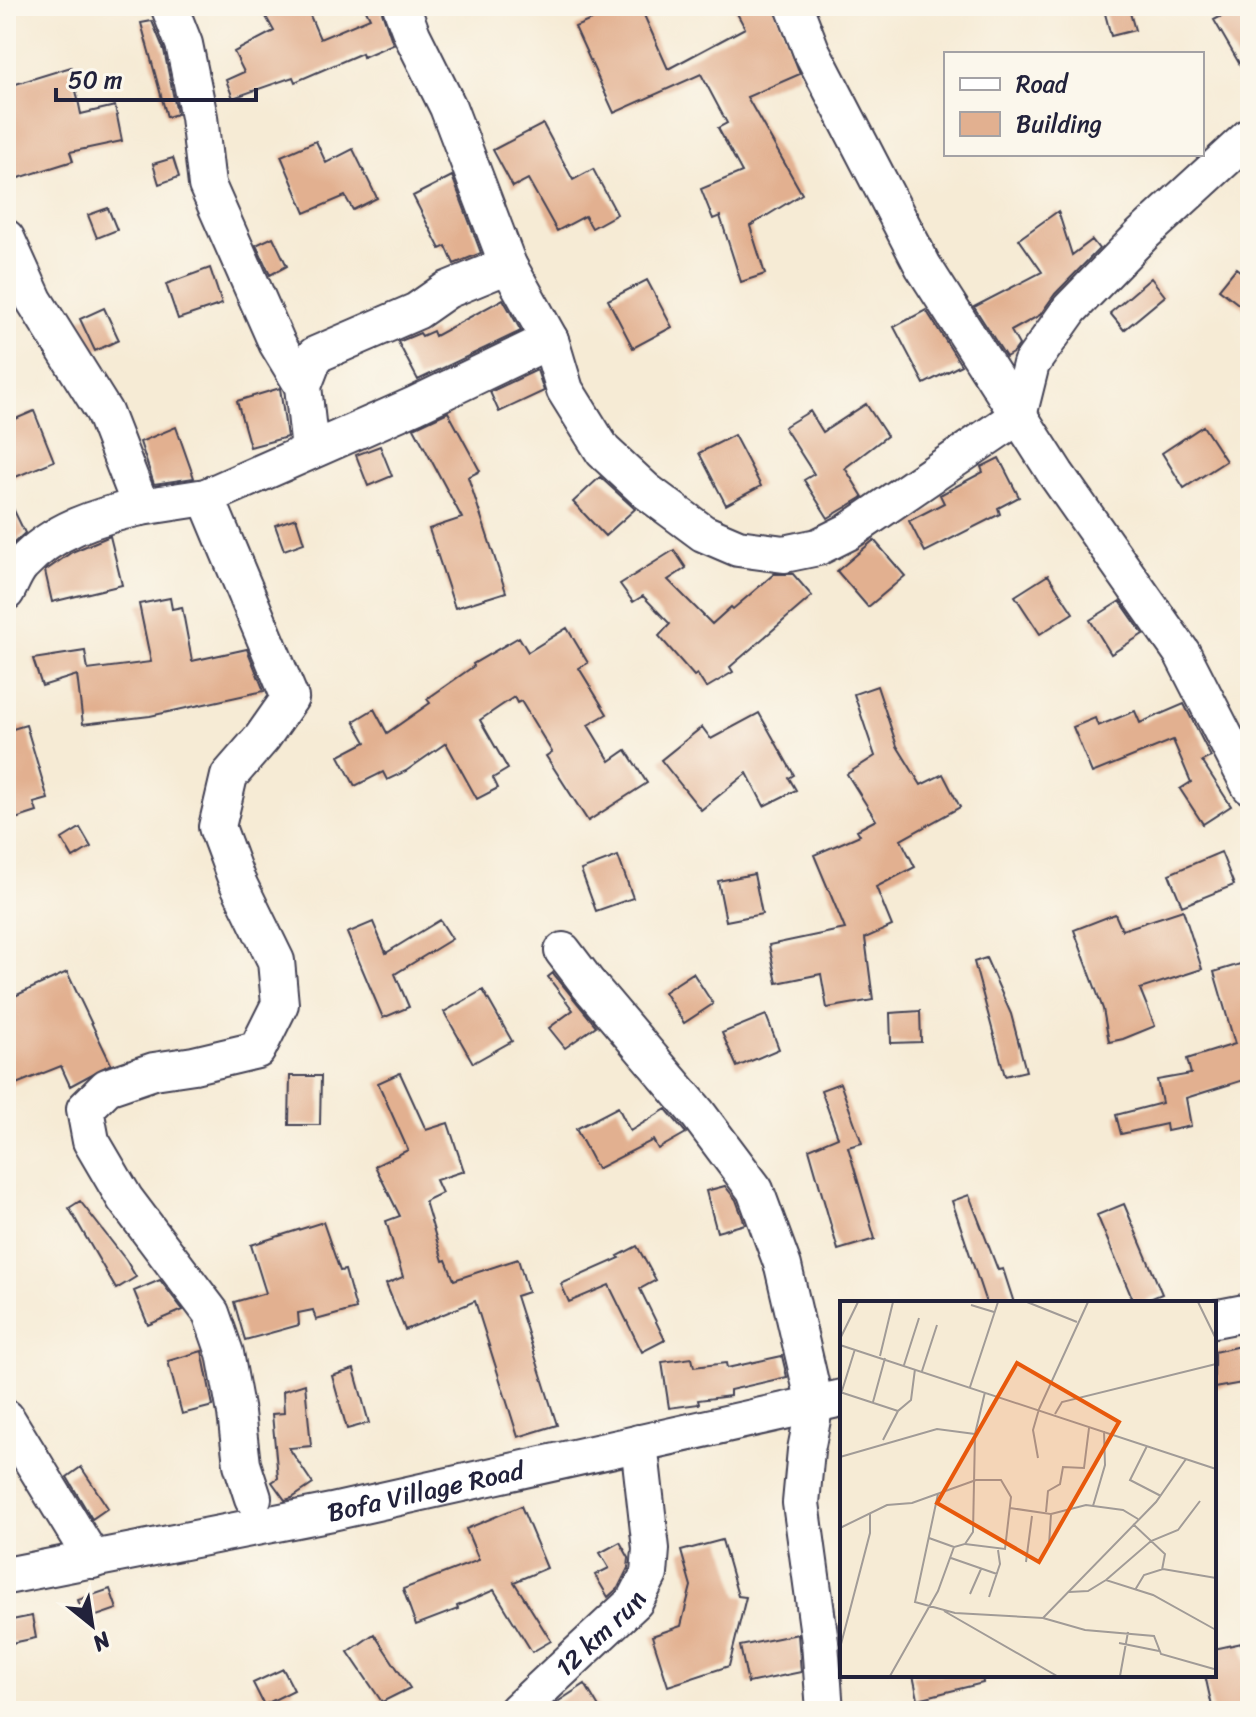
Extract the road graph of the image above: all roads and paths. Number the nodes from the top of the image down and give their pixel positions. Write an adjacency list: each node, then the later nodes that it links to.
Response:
1 (169, 6): 8 (street)
2 (401, 6): 6 (street)
3 (794, 6): 9 (street)
4 (1250, 136): 9 (street)
5 (6, 238): 12 (street)
6 (508, 265): 7 (street); 8 (street)
7 (550, 340): 9 (street); 10 (street)
8 (303, 386): 10 (street)
9 (1018, 416): 14 (street)
10 (310, 450): 11 (street)
11 (206, 497): 12 (street); 21 (street)
12 (141, 507): 13 (street)
13 (6, 592)
14 (1250, 786)
15 (563, 951): 18 (street)
16 (1250, 1312): 17 (street)
17 (1216, 1319)
18 (828, 1401): 20 (street, Bofa Village Road); 25 (street)
19 (6, 1418): 22 (street)
20 (639, 1443): 22 (street, Bofa Village Road); 24 (street, 12 km run)
21 (253, 1498)
22 (93, 1560): 23 (street, Bofa Village Road)
23 (6, 1576)
24 (517, 1711)
25 (825, 1711)

